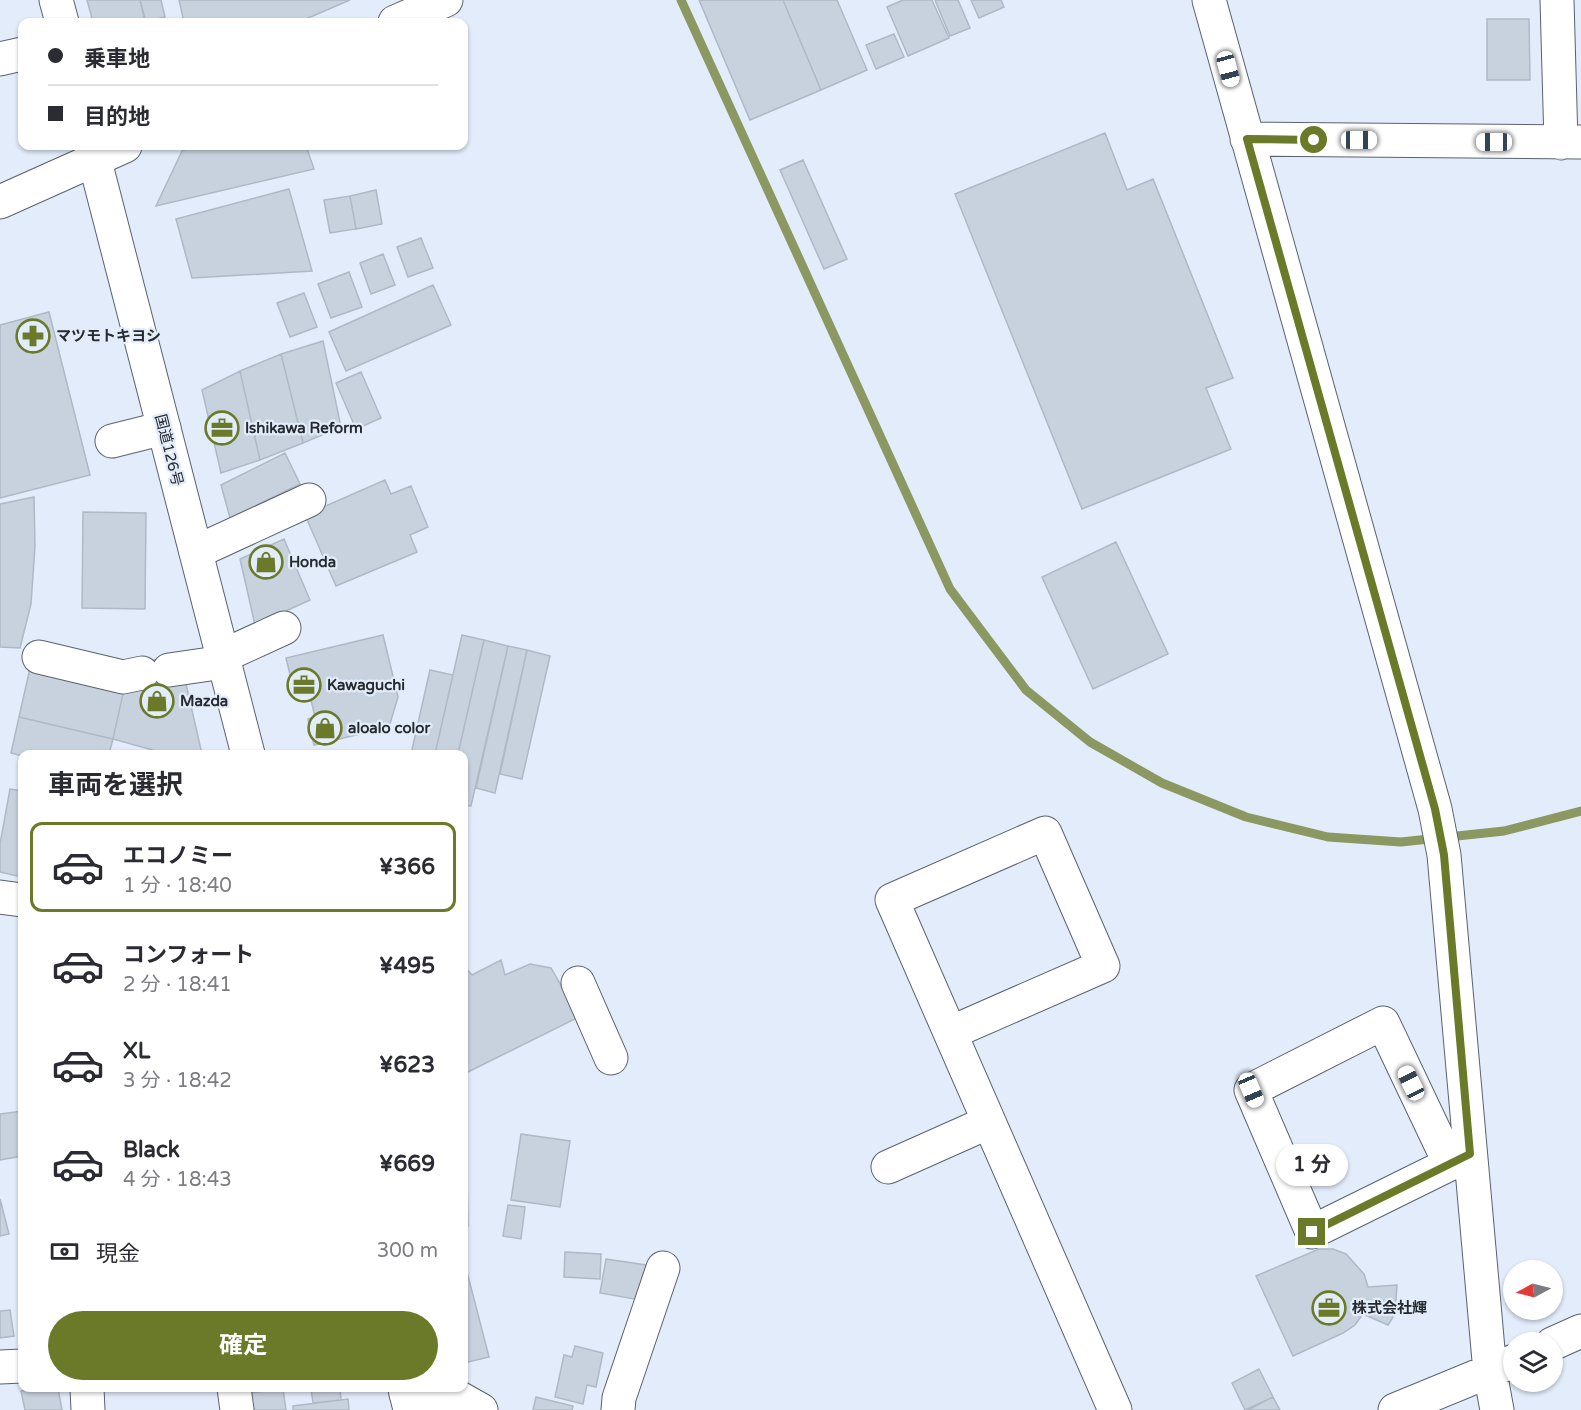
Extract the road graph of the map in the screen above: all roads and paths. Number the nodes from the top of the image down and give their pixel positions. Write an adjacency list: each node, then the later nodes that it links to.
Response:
1 (56, 0): 5 (main road)
2 (446, 0): 6 (main road)
3 (1209, 0): 9 (main road)
4 (1557, 0): 10 (main road)
5 (61, 18)
6 (404, 18)
7 (18, 55): 8 (main road)
8 (0, 59)
9 (1247, 139): 10 (main road); 27 (main road)
10 (1571, 142)
11 (93, 152): 12 (main road); 13 (main road, 国道126号)
12 (0, 202)
13 (164, 428): 14 (main road); 16 (main road, 国道126号)
14 (112, 441)
15 (309, 500): 16 (main road)
16 (196, 552): 19 (main road, 国道126号)
17 (284, 628): 19 (main road)
18 (39, 657): 19 (main road)
19 (223, 659): 20 (main road, 国道126号)
20 (247, 750)
21 (0, 897): 22 (main road)
22 (18, 899)
23 (578, 983): 25 (main road)
24 (951, 1033): 24 (main road); 26 (main road)
25 (611, 1058)
26 (989, 1122): 28 (main road); 42 (main road)
27 (1460, 1159): 27 (main road); 34 (main road)
28 (888, 1167)
29 (663, 1268): 41 (main road)
30 (1581, 1331): 31 (main road)
31 (1563, 1339)
32 (18, 1366): 33 (main road)
33 (0, 1367)
34 (1502, 1367): 43 (main road); 44 (main road)
35 (87, 1392): 38 (main road)
36 (235, 1392): 39 (main road)
37 (407, 1397): 40 (main road)
38 (88, 1410)
39 (237, 1410)
40 (481, 1410)
41 (618, 1410)
42 (1115, 1410)
43 (1395, 1410)
44 (1497, 1410)

